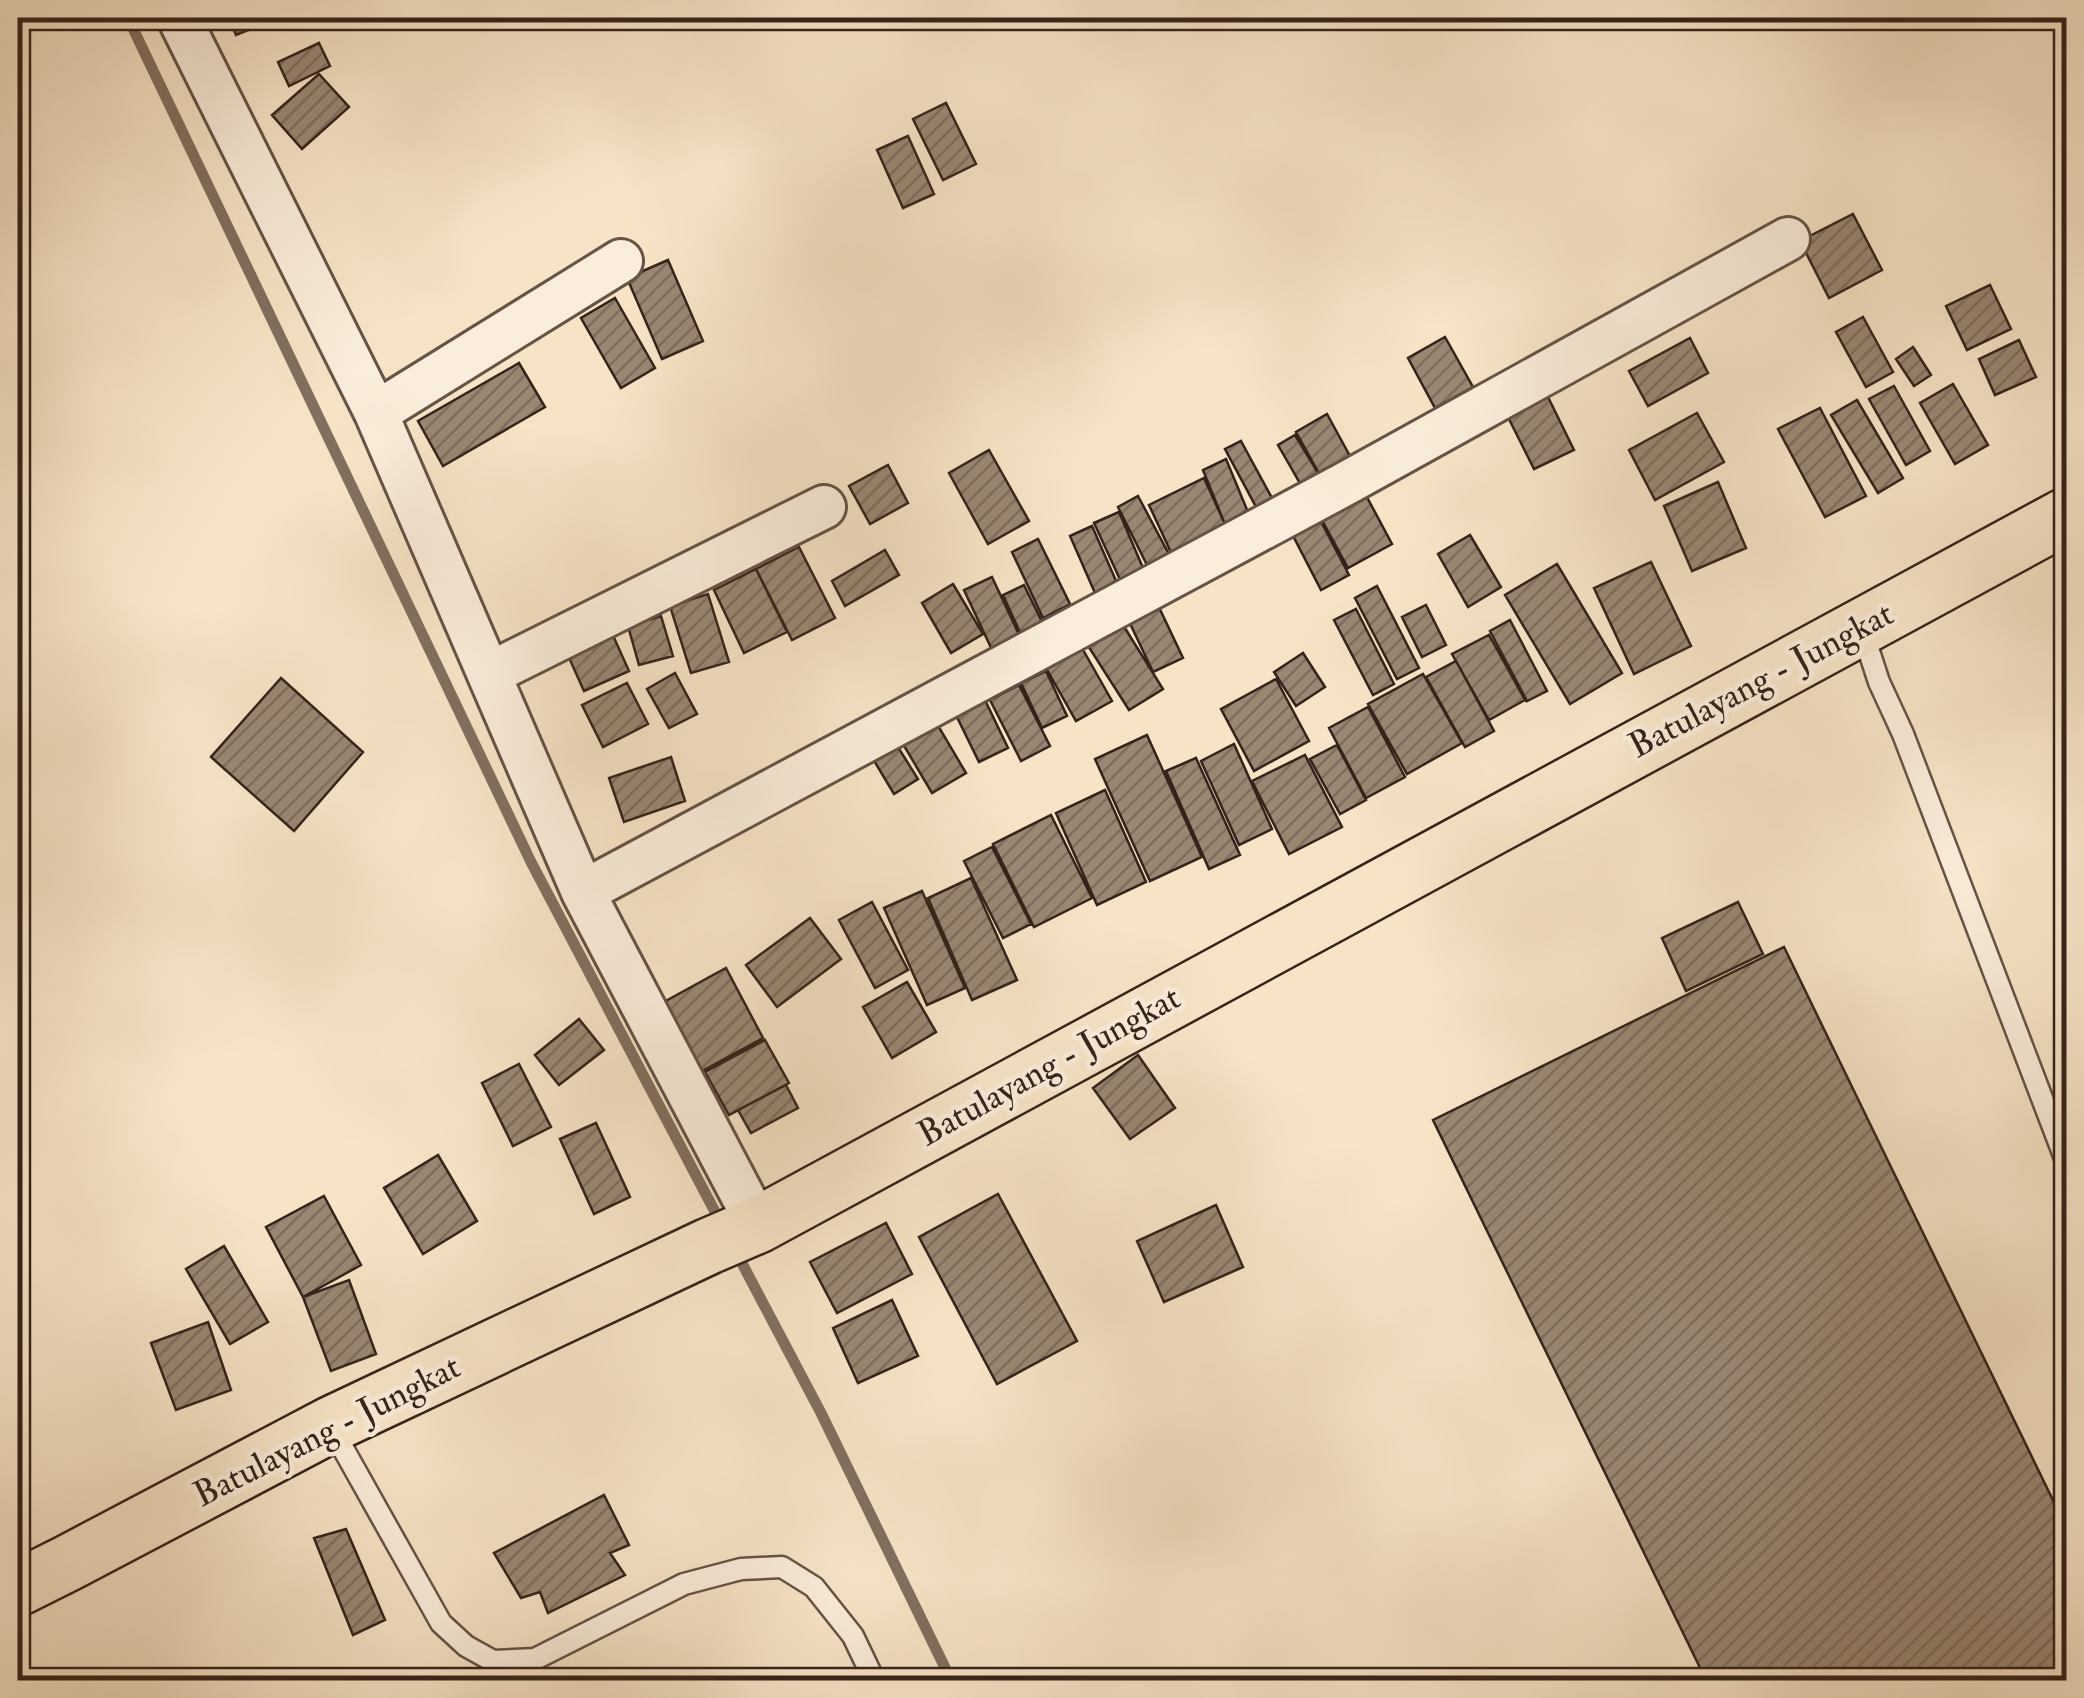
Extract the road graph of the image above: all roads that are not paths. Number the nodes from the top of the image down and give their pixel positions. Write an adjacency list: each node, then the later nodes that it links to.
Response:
1 (180, 18): 4 (street)
2 (1788, 239): 9 (street)
3 (621, 262): 4 (street)
4 (376, 413): 8 (street)
5 (824, 507): 8 (street)
6 (2066, 516): 7 (highway, Batulayang - Jungkat)
7 (1861, 626): 10 (lane); 11 (highway, Batulayang - Jungkat)
8 (489, 674): 9 (street)
9 (584, 892): 11 (street)
10 (2066, 1162)
11 (736, 1234): 12 (highway, Batulayang - Jungkat)
12 (330, 1425): 13 (highway, Batulayang - Jungkat); 14 (lane)
13 (18, 1588)
14 (874, 1680)

